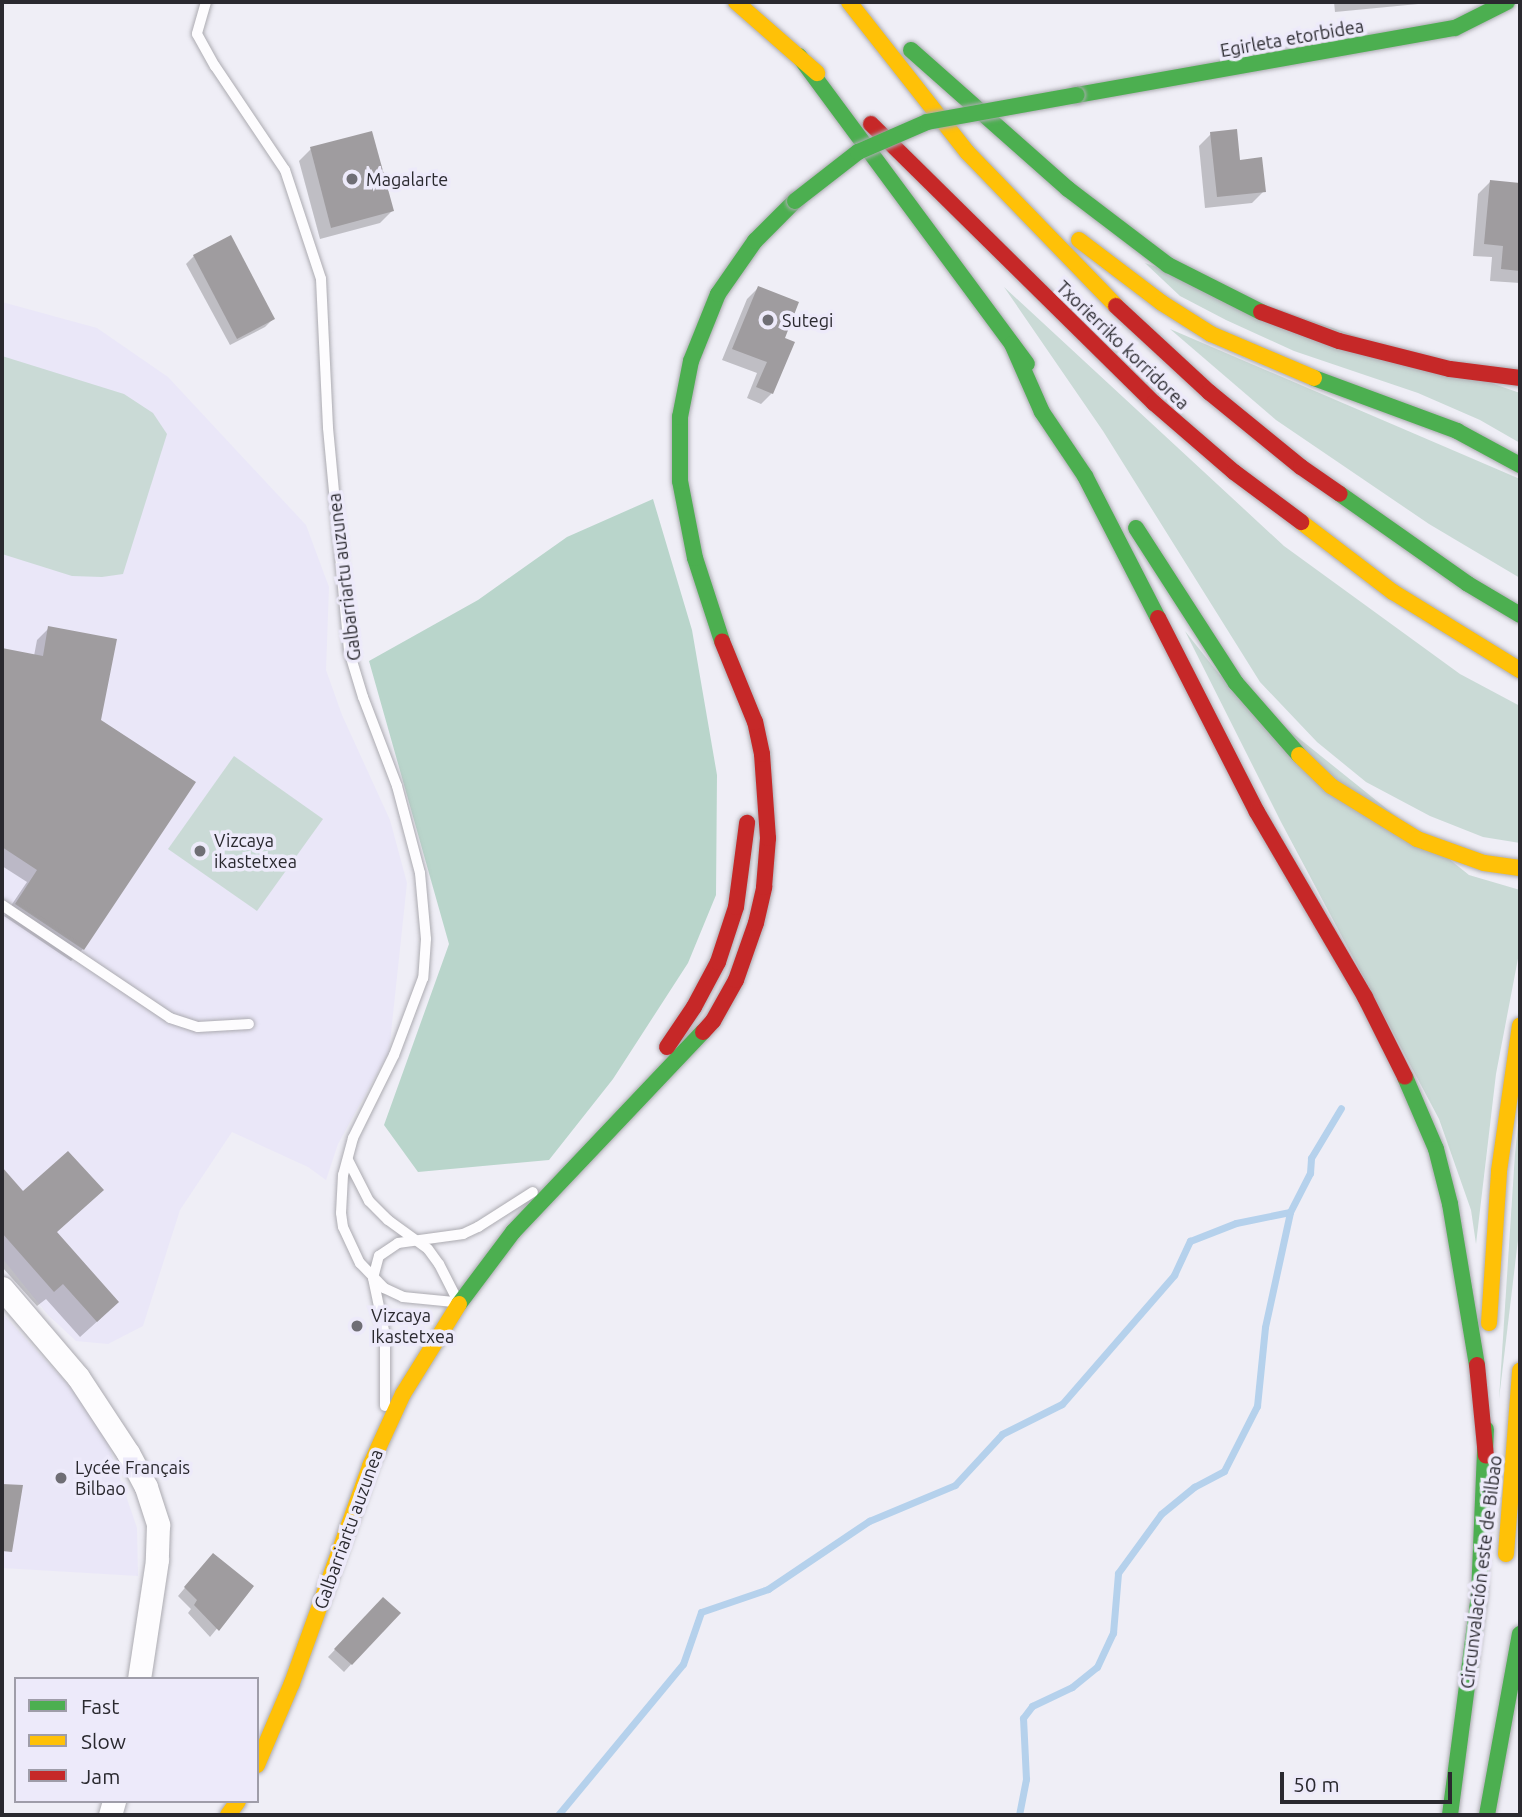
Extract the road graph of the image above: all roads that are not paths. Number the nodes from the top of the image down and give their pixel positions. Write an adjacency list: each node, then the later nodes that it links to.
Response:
1 (206, 2): 27 (lane, Galbarriartu auzunea)
2 (736, 2): 6 (main road, Txorierriko korridorea)
3 (849, 2): 7 (main road, Txorierriko korridorea)
4 (857, 2): 11 (main road)
5 (1507, 2): 18 (main road, Egirleta etorbidea, bridge)
6 (799, 56): 10 (main road); 19 (main road, Txorierriko korridorea)
7 (898, 62): 8 (main road); 17 (main road, Txorierriko korridorea)
8 (1049, 213)
9 (1068, 230): 14 (main road)
10 (1012, 344): 12 (main road); 35 (main road)
11 (1520, 378)
12 (1059, 408)
13 (1074, 430): 15 (main road)
14 (1520, 465)
15 (1103, 475)
16 (1124, 509): 22 (main road)
17 (1520, 615)
18 (719, 635): 20 (main road); 26 (main road)
19 (1520, 670)
20 (733, 711)
21 (747, 811): 26 (main road)
22 (1520, 868)
23 (2, 905): 24 (lane)
24 (249, 1024)
25 (1520, 1026): 35 (main road)
26 (617, 1121): 28 (main road, Galbarriartu auzunea)
27 (348, 1160): 29 (lane); 30 (lane, Galbarriartu auzunea)
28 (574, 1166): 29 (lane); 32 (main road, Galbarriartu auzunea)
29 (415, 1240): 30 (lane); 32 (lane)
30 (373, 1279): 32 (lane); 34 (lane)
31 (2, 1288): 38 (street)
32 (459, 1303): 34 (main road, Galbarriartu auzunea)
33 (1520, 1371): 36 (main road, Circunvalación este de Bilbao)
34 (382, 1438): 41 (main road, Galbarriartu auzunea)
35 (1486, 1456): 42 (main road)
36 (1503, 1576)
37 (1520, 1634): 43 (main road)
38 (139, 1677)
39 (1481, 1715): 42 (main road, Circunvalación este de Bilbao)
40 (1514, 1757): 43 (main road)
41 (259, 1760)
42 (1451, 1815)
43 (1489, 1815)

